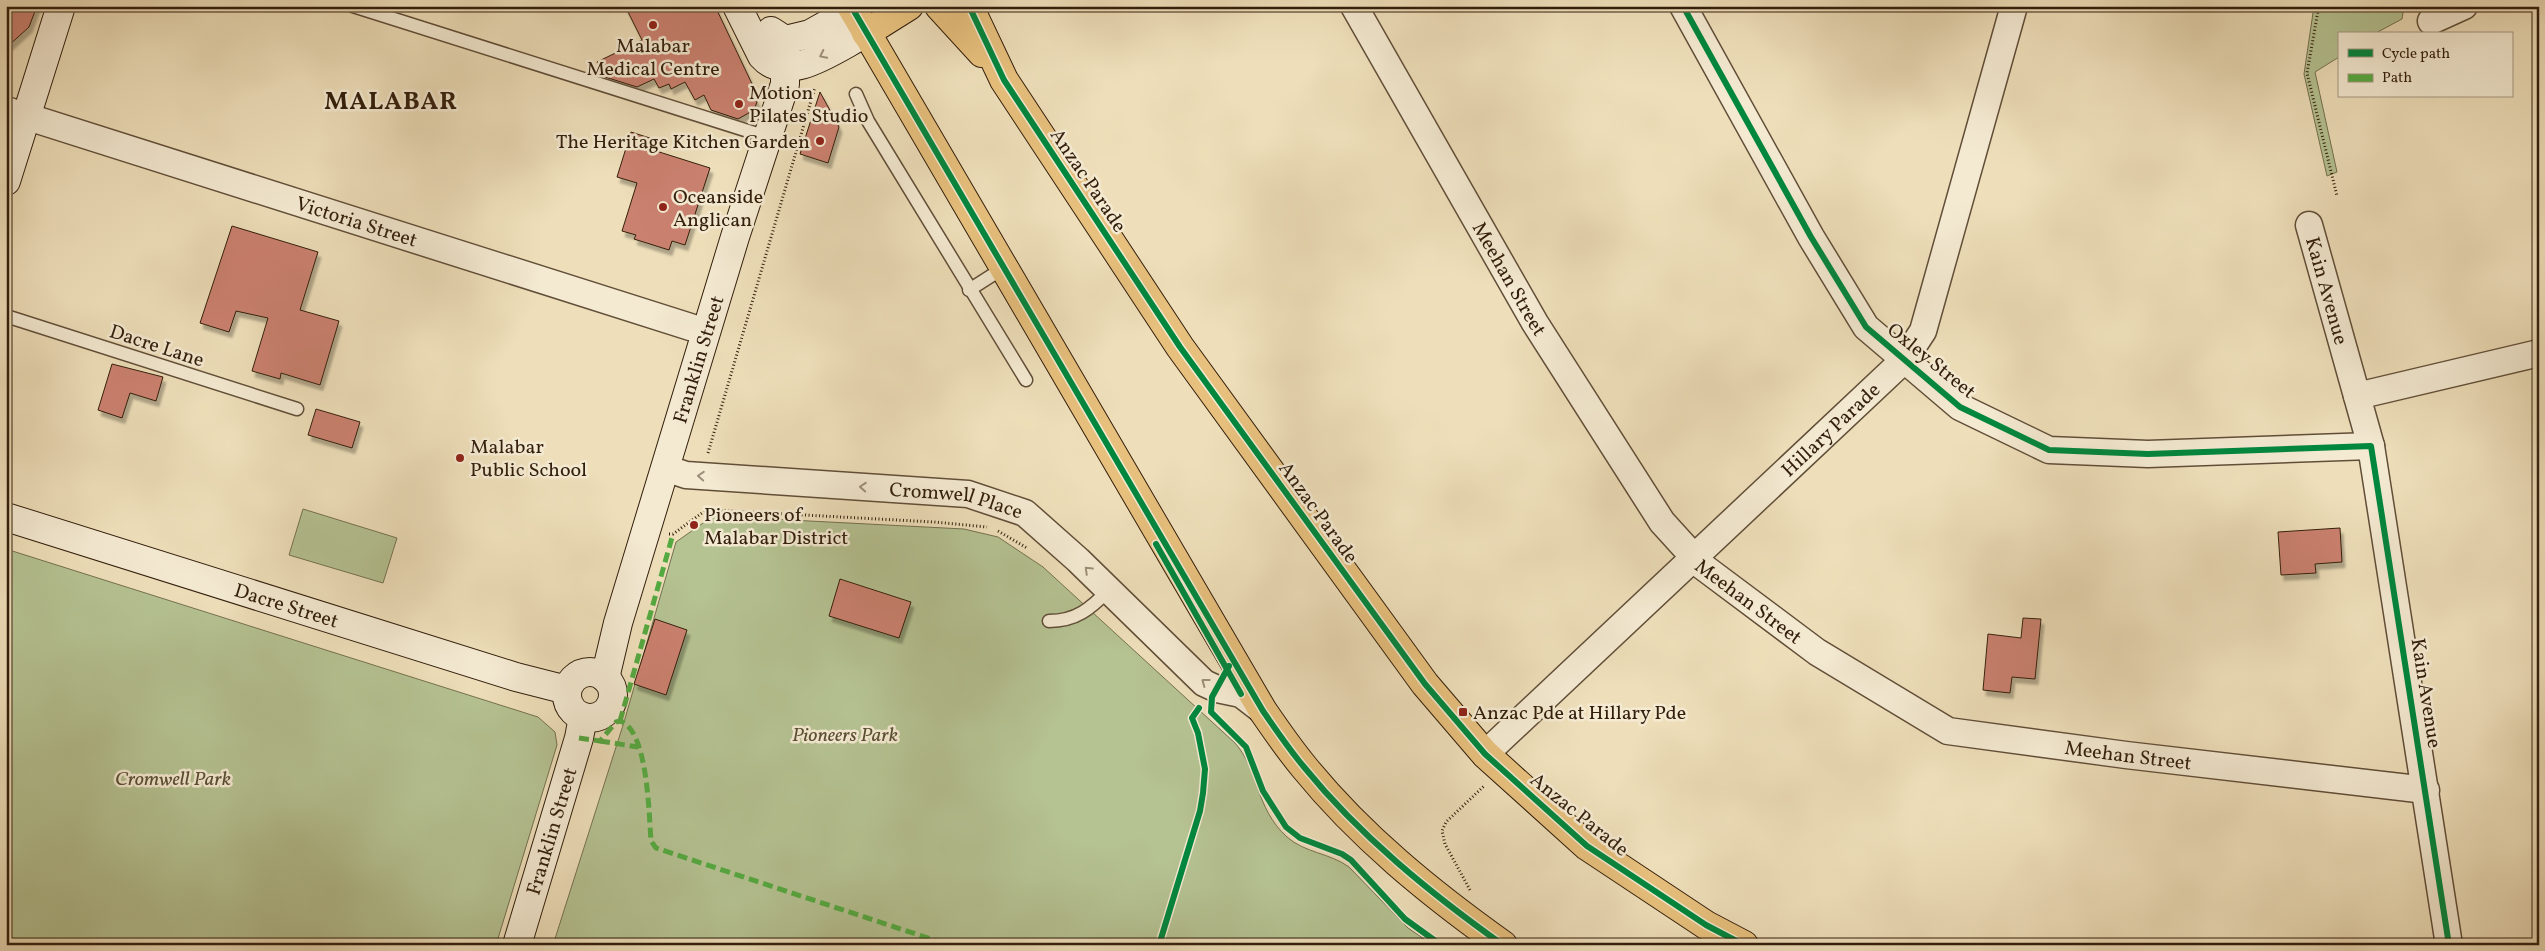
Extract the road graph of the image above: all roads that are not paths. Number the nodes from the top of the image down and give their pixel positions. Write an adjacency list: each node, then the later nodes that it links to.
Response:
1 (61, 6): 18 (street)
2 (353, 6): 19 (lane)
3 (738, 6): 15 (street)
4 (756, 6): 14 (street)
5 (909, 6): 12 (main road)
6 (939, 6): 16 (main road)
7 (969, 6): 16 (main road, Anzac Parade)
8 (1354, 6): 34 (street, Meehan Street)
9 (1683, 6): 27 (street, Oxley Street)
10 (2014, 6): 27 (street, Hillary Parade)
11 (2464, 6): 13 (street)
12 (858, 14): 14 (street); 15 (street, one-way to 15); 22 (main road)
13 (2431, 21)
14 (785, 40): 15 (street, Franklin Street)
15 (785, 68): 19 (street, Franklin Street)
16 (1004, 80): 41 (main road, Anzac Parade)
17 (856, 94): 23 (lane)
18 (16, 113): 20 (street); 25 (street, Victoria Street)
19 (767, 137): 25 (street, Franklin Street)
20 (6, 181)
21 (2309, 224): 29 (street, Kain Avenue)
22 (1005, 267): 23 (lane); 39 (main road)
23 (969, 290): 28 (lane)
24 (6, 316): 30 (lane, Dacre Lane)
25 (706, 332): 32 (street, Franklin Street)
26 (2539, 353): 29 (street)
27 (1904, 360): 31 (street, Oxley Street); 34 (street, Hillary Parade)
28 (1026, 380)
29 (2357, 396): 31 (street, Kain Avenue)
30 (297, 409)
31 (2371, 446): 42 (street, Kain Avenue)
32 (665, 468): 35 (street, Cromwell Place, one-way to 32); 37 (street, Franklin Street)
33 (6, 517): 38 (street, Dacre Street)
34 (1695, 558): 41 (street, Hillary Parade); 42 (street, Meehan Street)
35 (1109, 590): 36 (lane); 39 (street, Cromwell Place, one-way to 35)
36 (1049, 621)
37 (605, 678): 38 (street); 40 (street)
38 (567, 690): 40 (street)
39 (1263, 711): 44 (main road)
40 (583, 717): 43 (street, Franklin Street)
41 (1485, 754): 45 (main road, Anzac Parade)
42 (2426, 790): 46 (street, Kain Avenue)
43 (518, 945)
44 (1503, 945)
45 (1744, 945)
46 (2449, 945)

